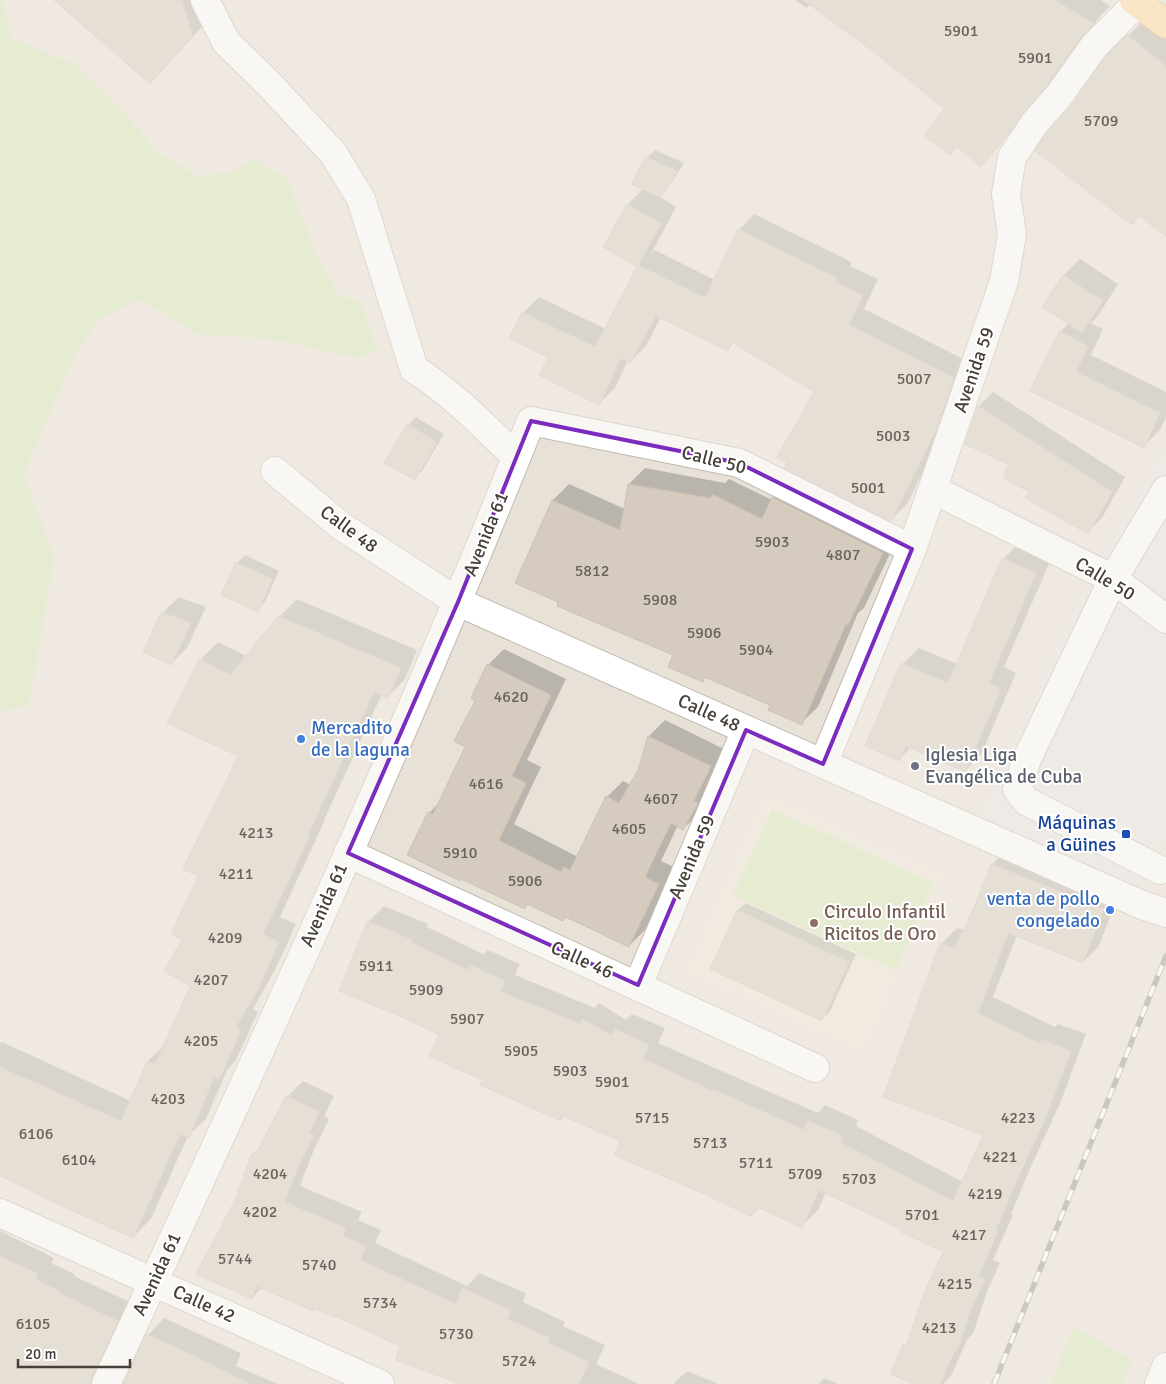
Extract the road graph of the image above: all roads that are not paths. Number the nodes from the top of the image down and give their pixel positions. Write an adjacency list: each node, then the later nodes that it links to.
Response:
1 (205, 0): 5 (street)
2 (1137, 1): 3 (main road); 7 (street, Avenida 59)
3 (1166, 24)
4 (531, 421): 5 (street, Avenida 61); 9 (street, Calle 50)
5 (516, 458): 11 (street, Avenida 61)
6 (275, 471): 11 (street, Calle 48)
7 (934, 490): 9 (street, Avenida 59); 10 (street, Calle 50)
8 (1166, 490): 10 (street)
9 (912, 549): 14 (street, Avenida 59)
10 (1113, 579): 12 (street, Calle 50); 16 (street)
11 (458, 602): 13 (street, Calle 48); 15 (street, Avenida 61)
12 (1166, 618)
13 (746, 730): 14 (street, Calle 48); 18 (street, Avenida 59)
14 (823, 764): 17 (street, Calle 48)
15 (348, 853): 18 (street, Calle 46); 21 (street, Avenida 61)
16 (1163, 863): 17 (street)
17 (1154, 909)
18 (638, 985): 19 (street, Calle 46)
19 (815, 1068)
20 (0, 1213): 21 (street, Calle 42)
21 (154, 1282): 23 (street, Avenida 61); 24 (street, Calle 42)
22 (1166, 1367): 25 (street)
23 (106, 1384)
24 (380, 1384)
25 (1159, 1384)

